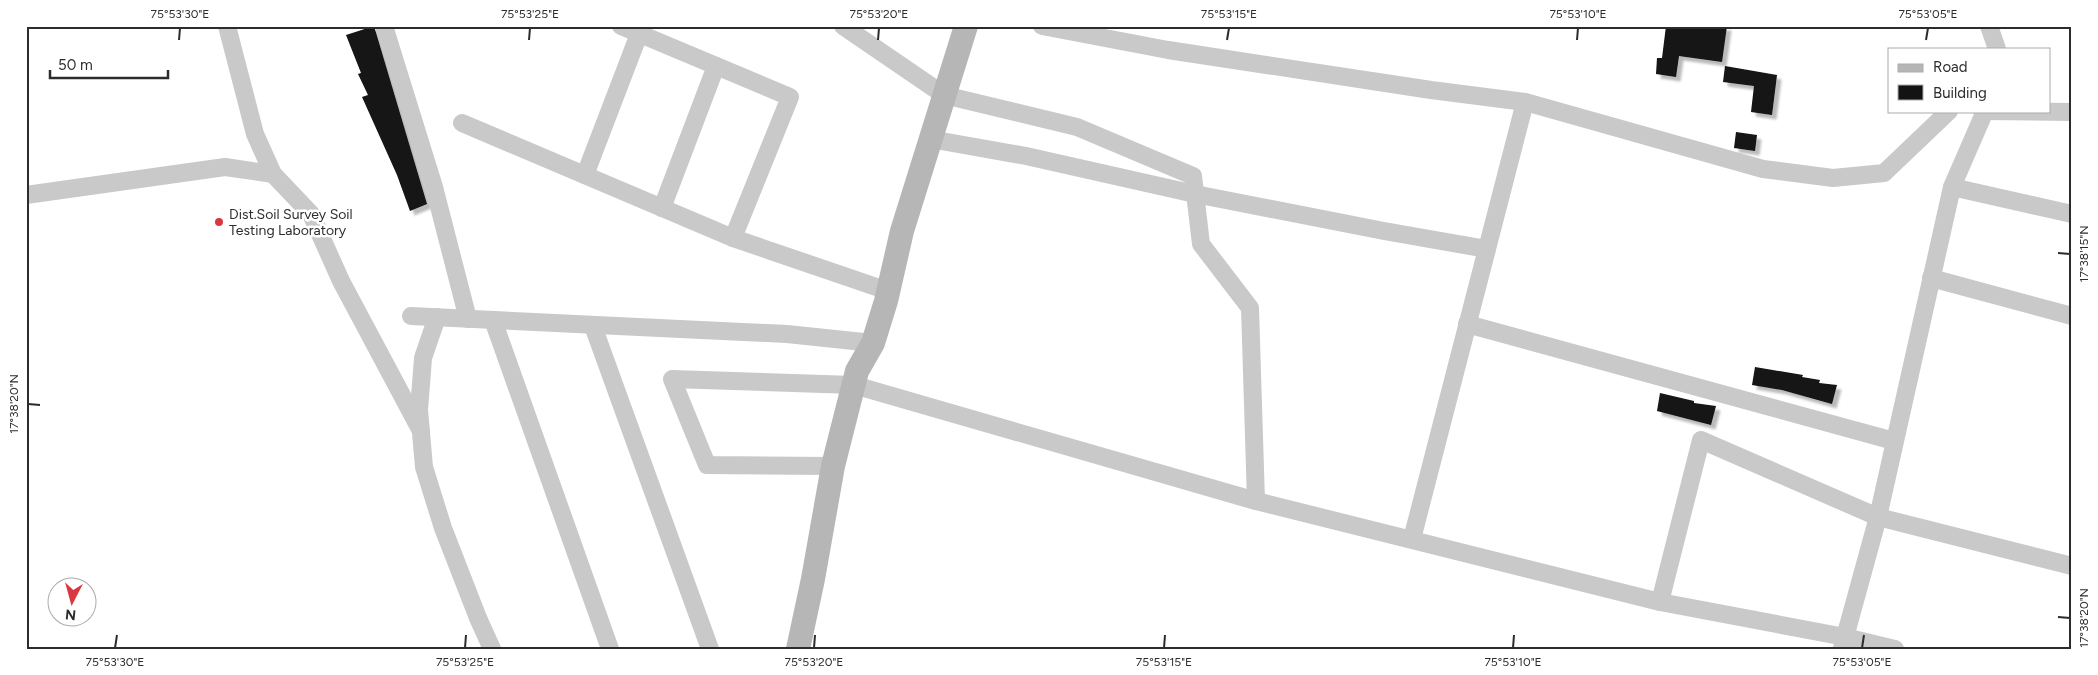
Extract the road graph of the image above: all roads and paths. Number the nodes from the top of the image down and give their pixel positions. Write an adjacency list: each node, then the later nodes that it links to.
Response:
1 (227, 26): 19 (street)
2 (384, 26): 33 (street)
3 (621, 26): 8 (street)
4 (843, 26): 11 (street)
5 (1042, 26): 12 (street)
6 (1989, 26): 9 (street)
7 (959, 33): 11 (street)
8 (639, 34): 10 (street); 20 (street)
9 (1997, 48)
10 (716, 66): 24 (street); 26 (street)
11 (944, 95): 18 (street); 22 (street)
12 (1525, 102): 13 (street); 27 (street)
13 (1948, 112)
14 (1984, 112): 21 (street)
15 (2050, 112): 16 (street)
16 (2072, 112)
17 (462, 123): 20 (street)
18 (930, 139): 22 (street); 29 (street)
19 (273, 174): 23 (street); 39 (street)
20 (585, 175): 24 (street)
21 (1952, 187): 25 (street); 28 (street)
22 (1195, 194): 27 (street); 42 (street)
23 (26, 195)
24 (662, 208): 26 (street)
25 (2072, 214)
26 (733, 238): 29 (street)
27 (1487, 249): 35 (street)
28 (1931, 278): 31 (street); 40 (street)
29 (888, 290): 37 (street)
30 (411, 316): 32 (street)
31 (2072, 316)
32 (438, 317): 33 (street); 39 (street)
33 (468, 319): 34 (street)
34 (492, 320): 36 (street); 49 (street)
35 (1467, 324): 40 (street); 44 (street)
36 (593, 326): 37 (street); 50 (street)
37 (873, 343): 38 (street)
38 (854, 385): 41 (street); 41 (street); 42 (street)
39 (421, 431): 48 (street)
40 (1894, 441): 43 (street)
41 (833, 466): 51 (street)
42 (1256, 501): 44 (street)
43 (1878, 517): 45 (street); 46 (street); 47 (street)
44 (1412, 539): 46 (street)
45 (2072, 566)
46 (1660, 602): 47 (street)
47 (1843, 643): 52 (street)
48 (492, 649)
49 (610, 649)
50 (710, 649)
51 (798, 649)
52 (1895, 649)

